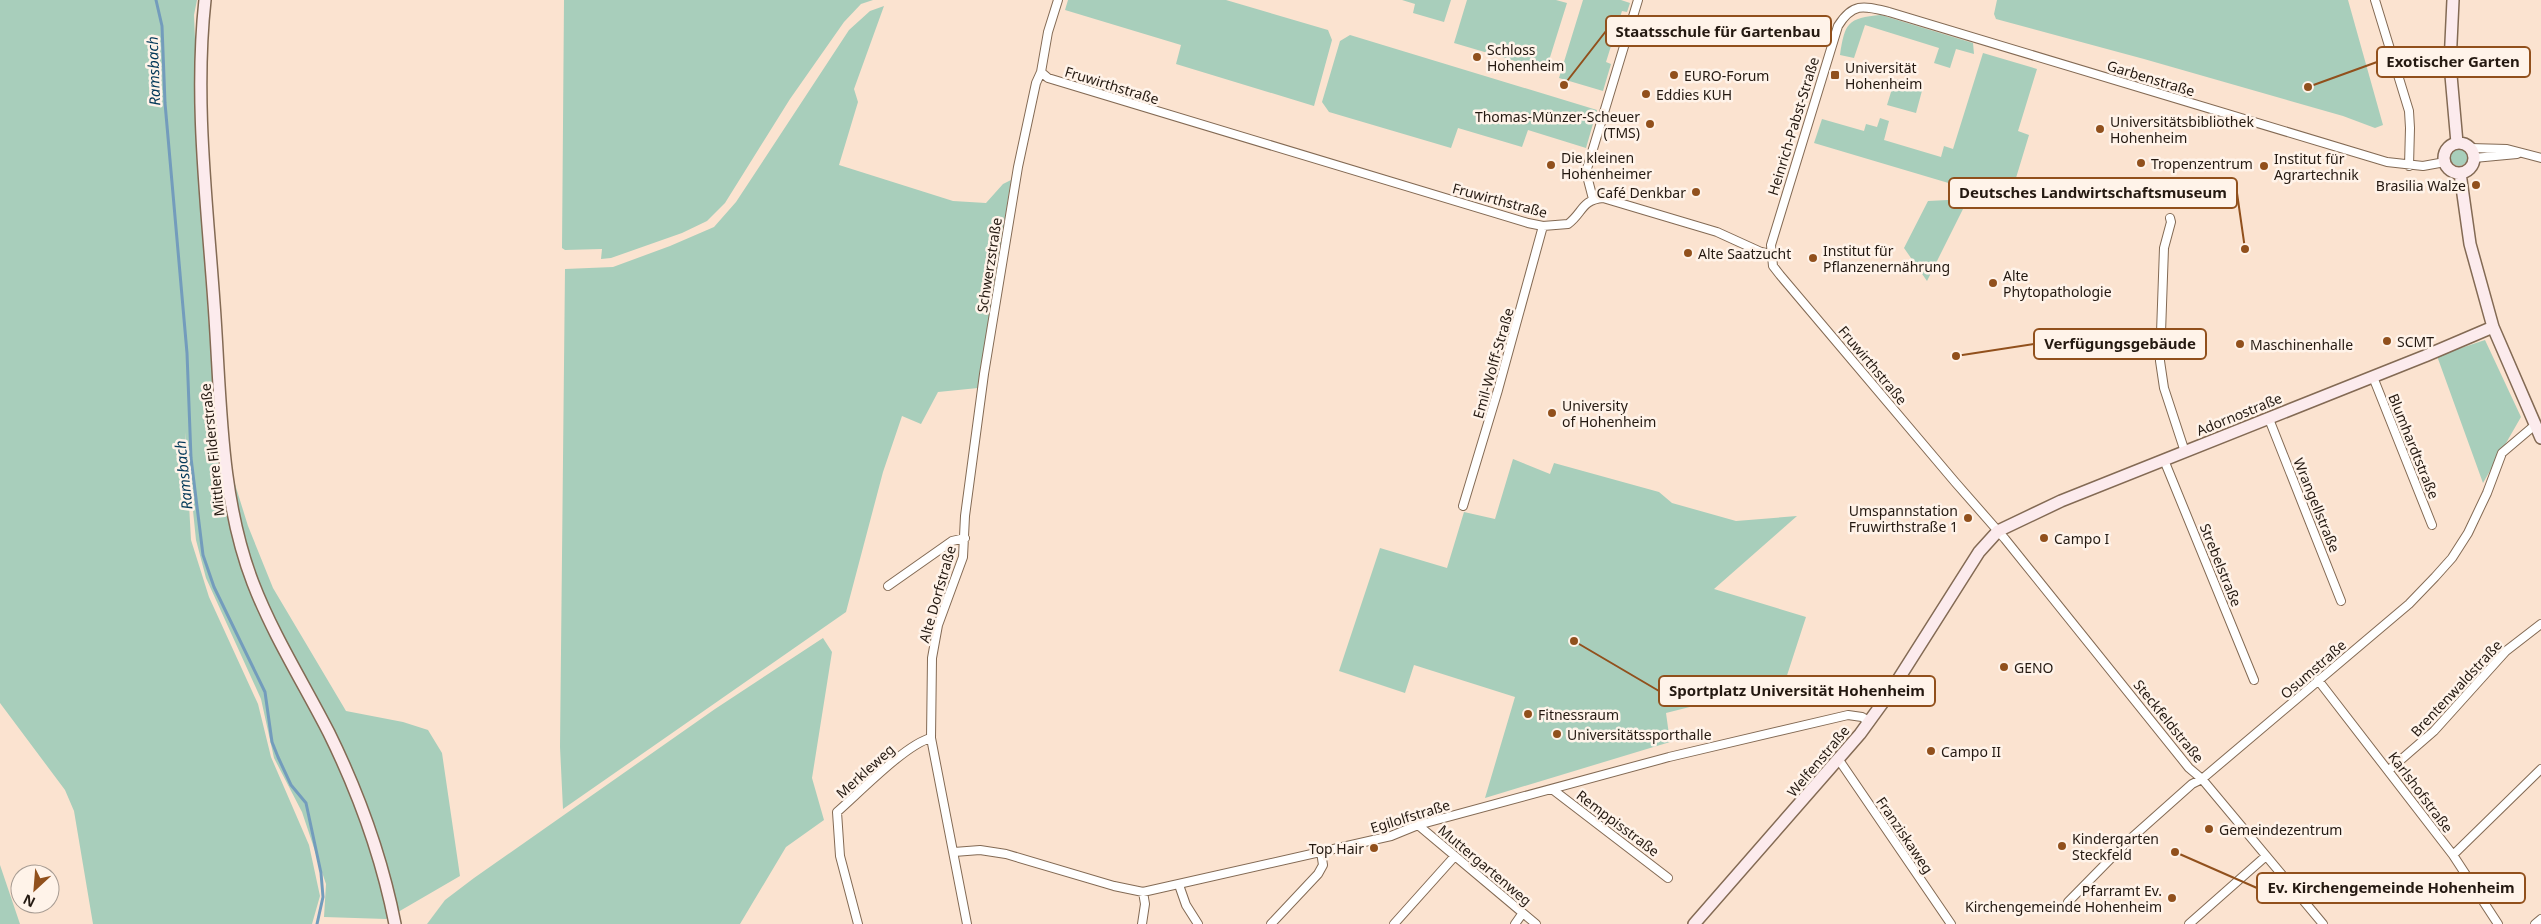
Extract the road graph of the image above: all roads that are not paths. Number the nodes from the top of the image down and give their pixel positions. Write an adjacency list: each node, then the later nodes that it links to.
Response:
1 (205, 0): 53 (main road, Mittlere Filderstraße)
2 (1058, 0): 7 (street, Schwerzstraße)
3 (1638, 0): 14 (street)
4 (2375, 0): 12 (street)
5 (2453, 0): 8 (main road)
6 (1850, 10): 12 (street, Garbenstraße); 17 (street, Heinrich-Pabst-Straße)
7 (1041, 72): 16 (street, Fruwirthstraße); 28 (street, Schwerzstraße)
8 (2457, 143): 9 (main road); 11 (main road)
9 (2472, 153): 10 (street); 13 (main road)
10 (2541, 158)
11 (2445, 162): 12 (street, Garbenstraße); 13 (main road)
12 (2409, 166)
13 (2460, 173): 18 (main road)
14 (1593, 199): 16 (street, Fruwirthstraße); 17 (street)
15 (2170, 218): 23 (street)
16 (1543, 226): 25 (street, Emil-Wolff-Straße)
17 (1770, 254): 27 (street, Fruwirthstraße)
18 (2493, 327): 19 (main road, Adornostraße); 21 (main road)
19 (2373, 377): 20 (main road, Adornostraße); 26 (street, Blumhardtstraße)
20 (2268, 419): 23 (main road, Adornostraße); 30 (street, Wrangellstraße)
21 (2535, 425): 22 (main road); 33 (street, Osumstraße)
22 (2541, 438)
23 (2185, 452): 24 (main road, Adornostraße)
24 (2164, 460): 27 (main road, Adornostraße); 32 (street, Strebelstraße)
25 (1463, 506)
26 (2432, 525)
27 (2002, 535): 34 (main road, Welfenstraße); 39 (street, Steckfeldstraße)
28 (965, 538): 29 (street, Alte Dorfstraße); 35 (street, Alte Dorfstraße)
29 (888, 586)
30 (2341, 601)
31 (2541, 624): 38 (street, Brentenwaldstraße)
32 (2254, 680)
33 (2318, 680): 38 (street, Karlshofstraße); 39 (street, Osumstraße)
34 (1870, 722): 36 (main road, Welfenstraße); 40 (street, Egilolfstraße)
35 (932, 738): 42 (street, Alte Dorfstraße); 54 (street, Merkleweg)
36 (1839, 760): 62 (main road, Welfenstraße); 63 (street, Franziskaweg)
37 (2541, 769): 44 (street)
38 (2389, 770): 44 (street, Karlshofstraße)
39 (2202, 779): 45 (street, Steckfeldstraße); 50 (street, Osumstraße)
40 (1552, 789): 41 (street, Egilolfstraße); 47 (street, Remppisstraße)
41 (1418, 825): 43 (street, Egilolfstraße); 46 (street, Muttergartenweg)
42 (954, 852): 49 (street, Egilolfstraße); 55 (street, Alte Dorfstraße)
43 (1321, 852): 48 (street, Egilolfstraße); 58 (street)
44 (2453, 855): 66 (street, Karlshofstraße)
45 (2266, 856): 64 (street); 65 (street, Steckfeldstraße)
46 (1454, 857): 51 (street, Muttergartenweg); 59 (street)
47 (1668, 878)
48 (1178, 885): 49 (street, Egilolfstraße); 57 (street)
49 (1143, 892): 56 (street)
50 (2068, 902)
51 (1522, 914): 60 (street); 61 (street, Muttergartenweg)
52 (2541, 919): 67 (street)
53 (395, 924)
54 (858, 924)
55 (967, 924)
56 (1142, 924)
57 (1198, 924)
58 (1271, 924)
59 (1394, 924)
60 (1515, 924)
61 (1536, 924)
62 (1694, 924)
63 (1951, 924)
64 (2189, 924)
65 (2323, 924)
66 (2498, 924)
67 (2535, 924)

